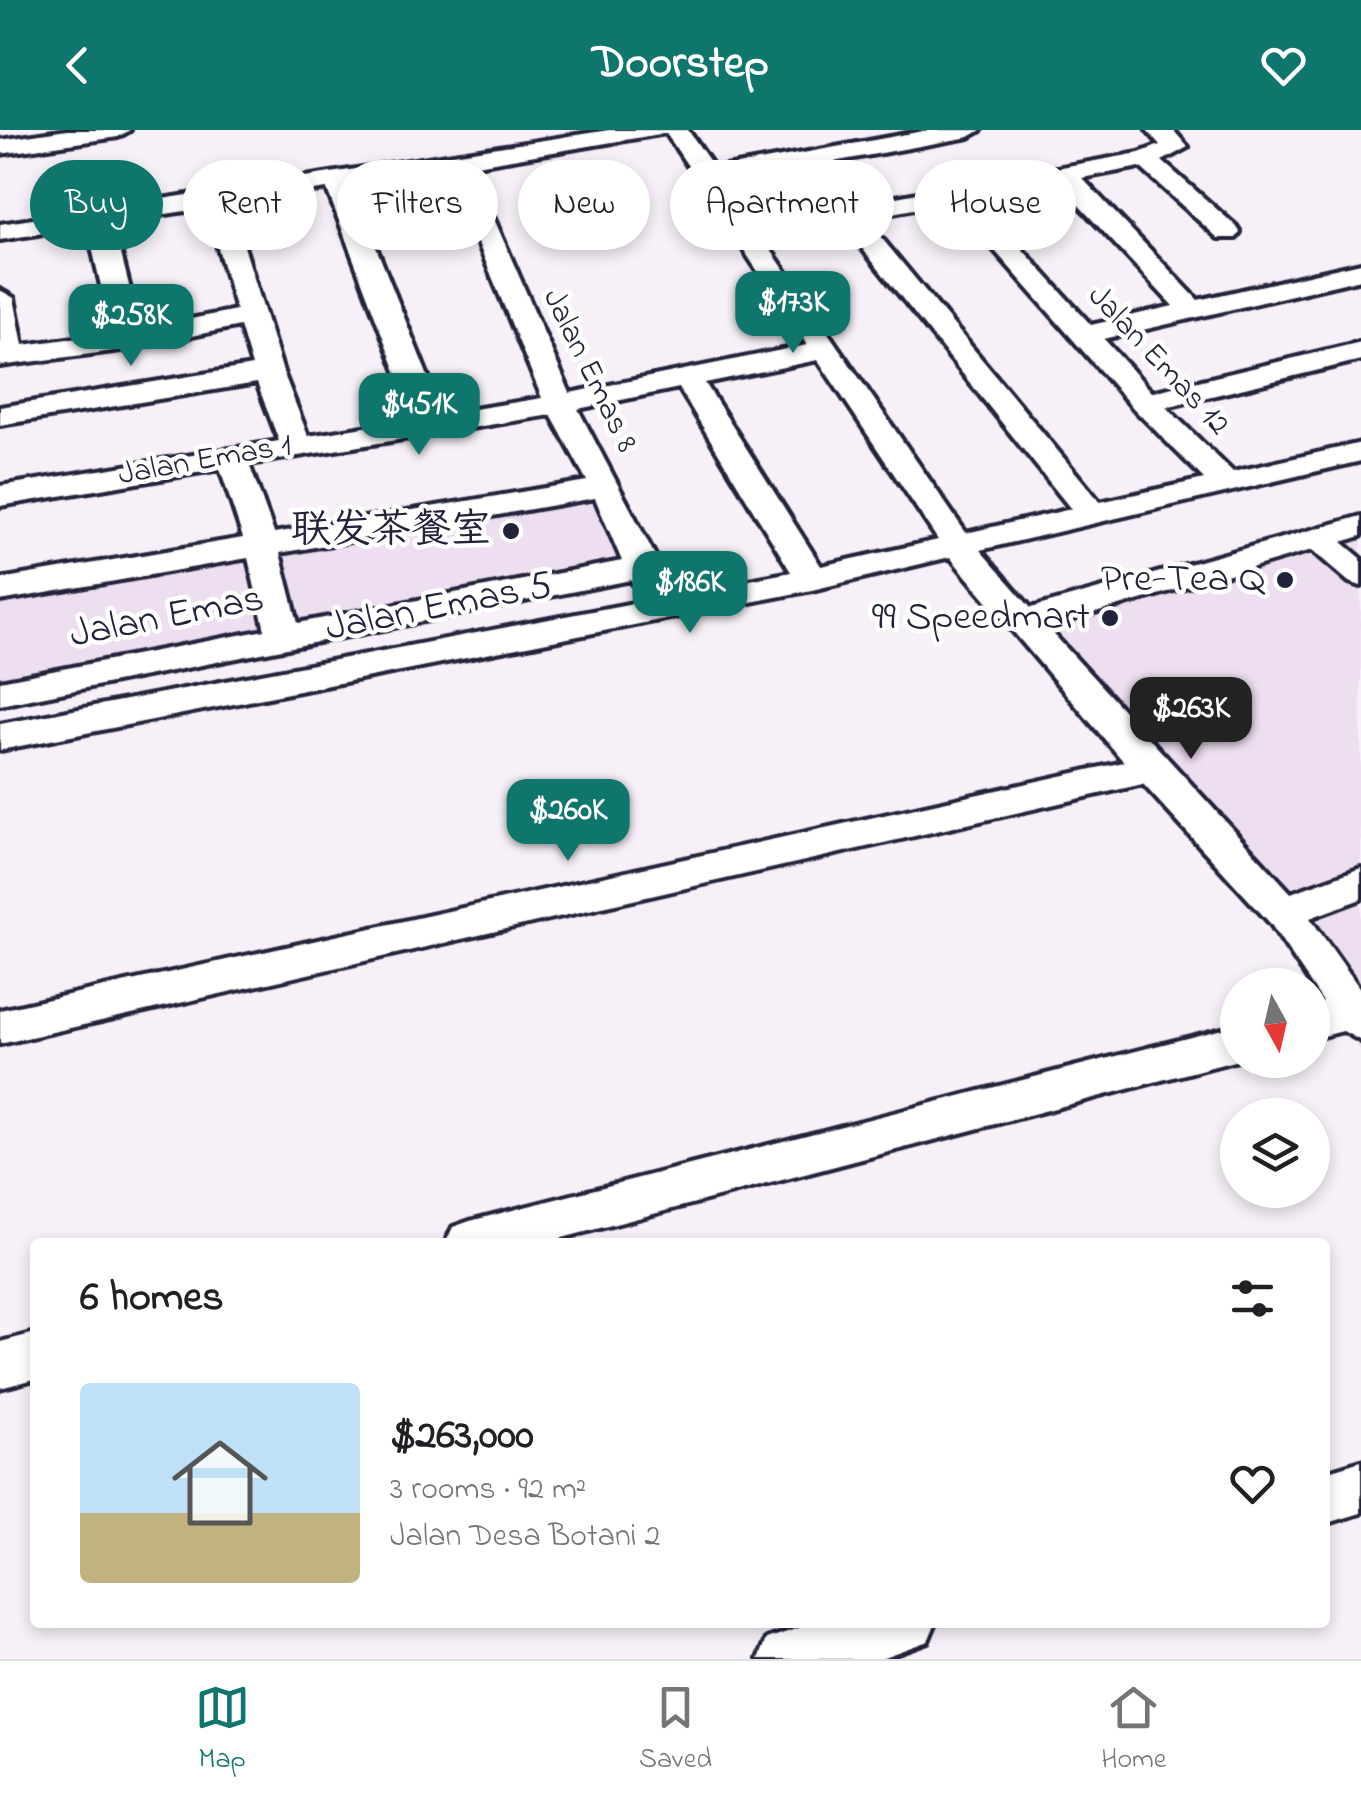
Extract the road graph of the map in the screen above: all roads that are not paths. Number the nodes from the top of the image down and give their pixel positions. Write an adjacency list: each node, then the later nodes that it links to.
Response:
1 (118, 130): 6 (street)
2 (656, 130): 8 (street)
3 (676, 130): 9 (street)
4 (969, 130): 10 (street)
5 (1159, 130): 7 (street)
6 (0, 147)
7 (1145, 159): 11 (street); 17 (street)
8 (469, 160)
9 (695, 160)
10 (805, 160)
11 (1076, 170)
12 (337, 182): 13 (street)
13 (317, 185)
14 (1076, 186): 27 (street)
15 (30, 227): 16 (street)
16 (0, 232)
17 (1227, 232)
18 (106, 250): 30 (street)
19 (231, 250): 28 (street)
20 (364, 250): 39 (street)
21 (494, 250): 37 (street, Jalan Emas 8)
22 (758, 250): 31 (street)
23 (877, 250): 46 (street)
24 (1009, 250): 29 (street, Jalan Emas 12)
25 (1354, 280): 27 (street)
26 (0, 298): 33 (street)
27 (1194, 312): 29 (street)
28 (250, 316): 30 (street); 34 (street)
29 (1084, 334): 36 (street, Jalan Emas 12)
30 (128, 340): 33 (street)
31 (824, 350): 35 (street, Jalan Emas 1); 50 (street)
32 (1361, 351): 36 (street)
33 (6, 356)
34 (268, 372): 38 (street); 40 (street)
35 (688, 379): 37 (street, Jalan Emas 1); 53 (street)
36 (1145, 402): 43 (street, Jalan Emas 12)
37 (560, 404): 39 (street, Jalan Emas 1); 44 (street, Jalan Emas 8)
38 (0, 416)
39 (432, 425): 40 (street, Jalan Emas 1)
40 (296, 445): 42 (street, Jalan Emas 1)
41 (1361, 452): 43 (street, Jalan Emas 5)
42 (231, 457): 45 (street, Jalan Emas 1); 49 (street)
43 (1228, 486): 46 (street, Jalan Emas 5)
44 (606, 487): 49 (street); 51 (street, Jalan Emas 8)
45 (0, 496)
46 (1094, 516): 50 (street, Jalan Emas 5)
47 (1361, 526): 48 (street)
48 (1318, 539): 52 (street); 56 (street)
49 (262, 545): 54 (street); 57 (street)
50 (960, 548): 53 (street, Jalan Emas 5); 56 (street)
51 (644, 567): 55 (street, Jalan Emas 8); 57 (street, Jalan Emas)
52 (1361, 575)
53 (812, 579): 55 (street, Jalan Emas 5)
54 (0, 590)
55 (660, 610): 59 (street, Jalan Emas 5)
56 (1027, 621): 60 (street)
57 (284, 638): 58 (street, Jalan Emas)
58 (0, 693)
59 (0, 736)
60 (1151, 769): 62 (street); 64 (street)
61 (1361, 883): 62 (street)
62 (1284, 912): 63 (street)
63 (1342, 1019)
64 (0, 1027)
65 (1220, 1047): 66 (street)
66 (485, 1238)
67 (30, 1357): 68 (street)
68 (0, 1365)
69 (1361, 1487): 70 (street)
70 (1330, 1496)
71 (889, 1628): 72 (street)
72 (787, 1659)

